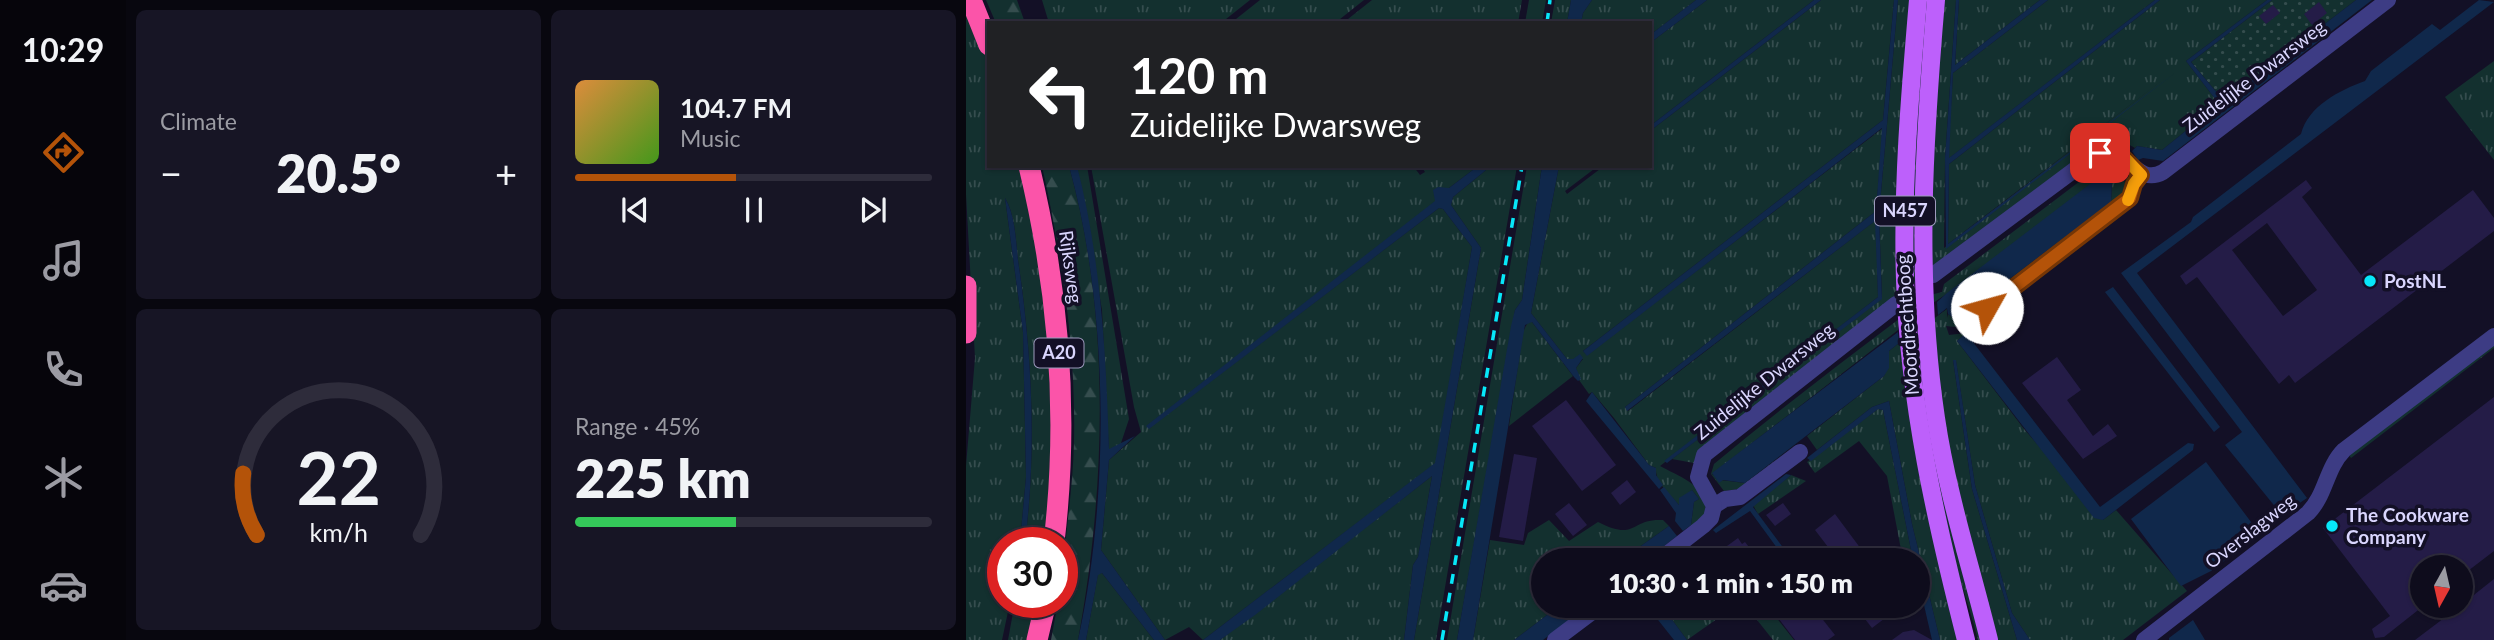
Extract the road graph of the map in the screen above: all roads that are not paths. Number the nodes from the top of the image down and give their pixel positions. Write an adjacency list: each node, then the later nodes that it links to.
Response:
1 (971, 0): 5 (highway)
2 (1918, 0): 22 (main road, Moordrechtboog / N457)
3 (1937, 0): 23 (main road, Moordrechtboog / N457)
4 (2388, 0): 7 (street, Zuidelijke Dwarsweg)
5 (987, 40)
6 (1029, 168): 16 (highway, Rijksweg / A20)
7 (2141, 175): 8 (street); 11 (street)
8 (1933, 275)
9 (966, 286): 12 (highway)
10 (1896, 304): 15 (street, Zuidelijke Dwarsweg)
11 (1967, 324)
12 (966, 333)
13 (2494, 336): 24 (street, Overslagweg)
14 (1800, 452): 15 (street)
15 (1714, 506): 17 (street)
16 (1055, 527)
17 (1675, 548)
18 (1042, 618): 20 (highway)
19 (1584, 618): 21 (street)
20 (1037, 640)
21 (1555, 640)
22 (1966, 640)
23 (1989, 640)
24 (2144, 640)

